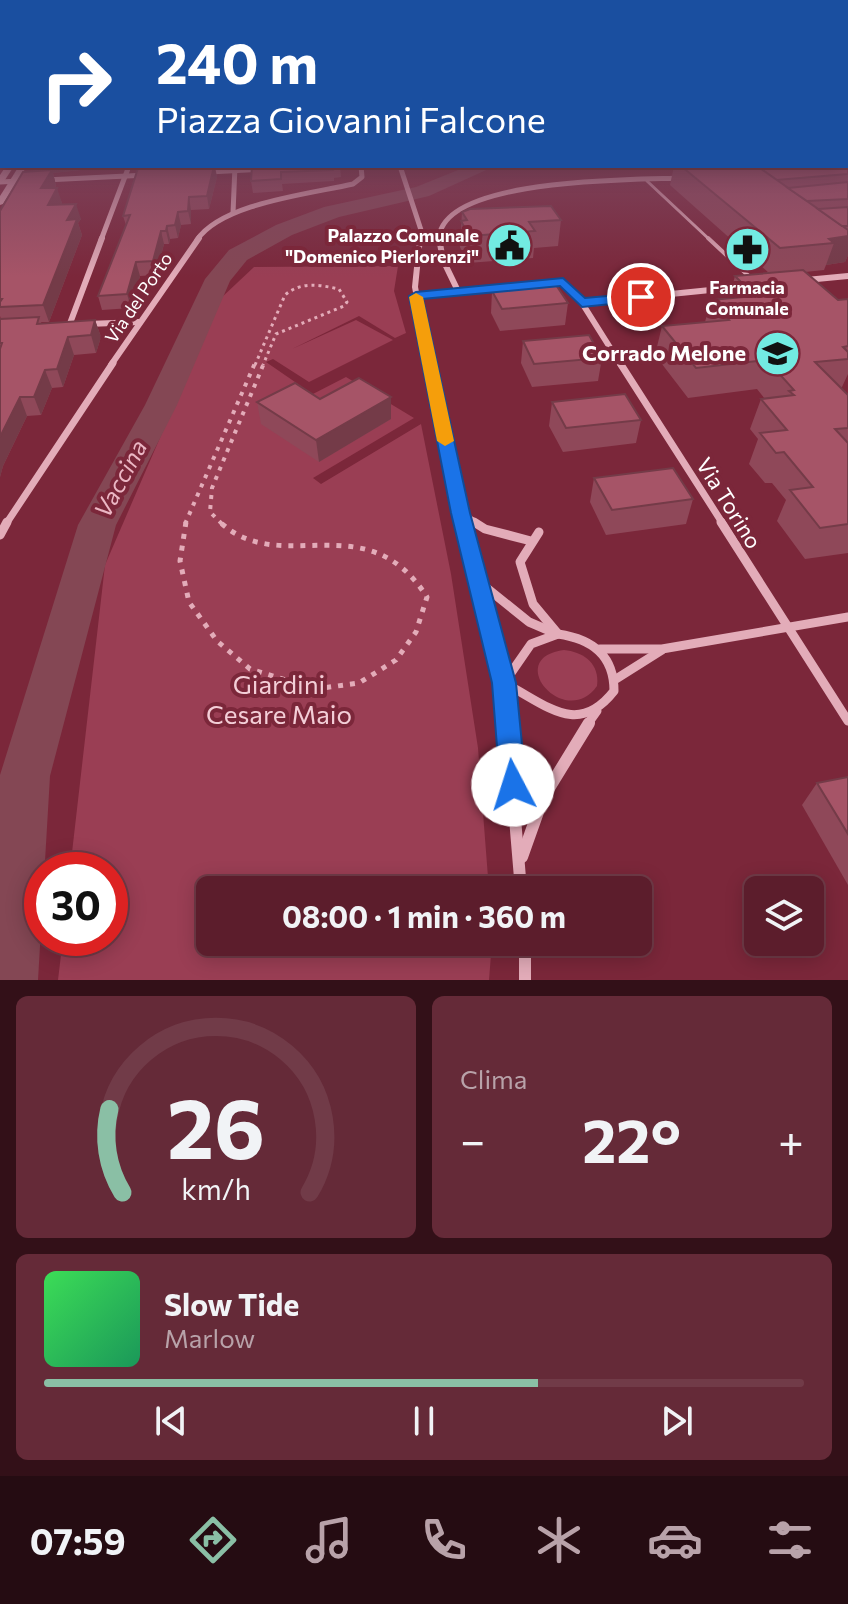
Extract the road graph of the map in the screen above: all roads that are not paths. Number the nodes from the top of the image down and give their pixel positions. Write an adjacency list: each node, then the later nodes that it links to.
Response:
1 (121, 186): 15 (street)
2 (234, 186): 7 (street)
3 (346, 186): 7 (street, Via del Porto)
4 (407, 186): 12 (street)
5 (585, 186): 11 (street)
6 (652, 186): 10 (lane)
7 (233, 213): 14 (street, Via del Porto)
8 (848, 276): 9 (street)
9 (803, 280)
10 (759, 285): 13 (street)
11 (458, 291): 12 (street); 13 (street, Via Torino)
12 (416, 296): 17 (street)
13 (582, 303): 23 (street, Via Torino)
14 (139, 322): 15 (street); 19 (street, Via del Porto)
15 (69, 326): 16 (street)
16 (55, 327)
17 (461, 513): 20 (street); 21 (street)
18 (539, 532): 20 (street)
19 (0, 535)
20 (531, 541): 24 (street)
21 (478, 581): 24 (street); 28 (street)
22 (848, 617): 23 (street)
23 (786, 626): 26 (street); 30 (street, Via Torino)
24 (558, 634): 25 (street); 28 (street)
25 (600, 649): 26 (street); 27 (street)
26 (662, 649): 27 (street)
27 (616, 679): 29 (street)
28 (504, 683): 29 (street); 31 (street)
29 (598, 710): 31 (street)
30 (848, 721)
31 (520, 866): 32 (street)
32 (520, 876)
33 (525, 956): 34 (street)
34 (525, 980)

